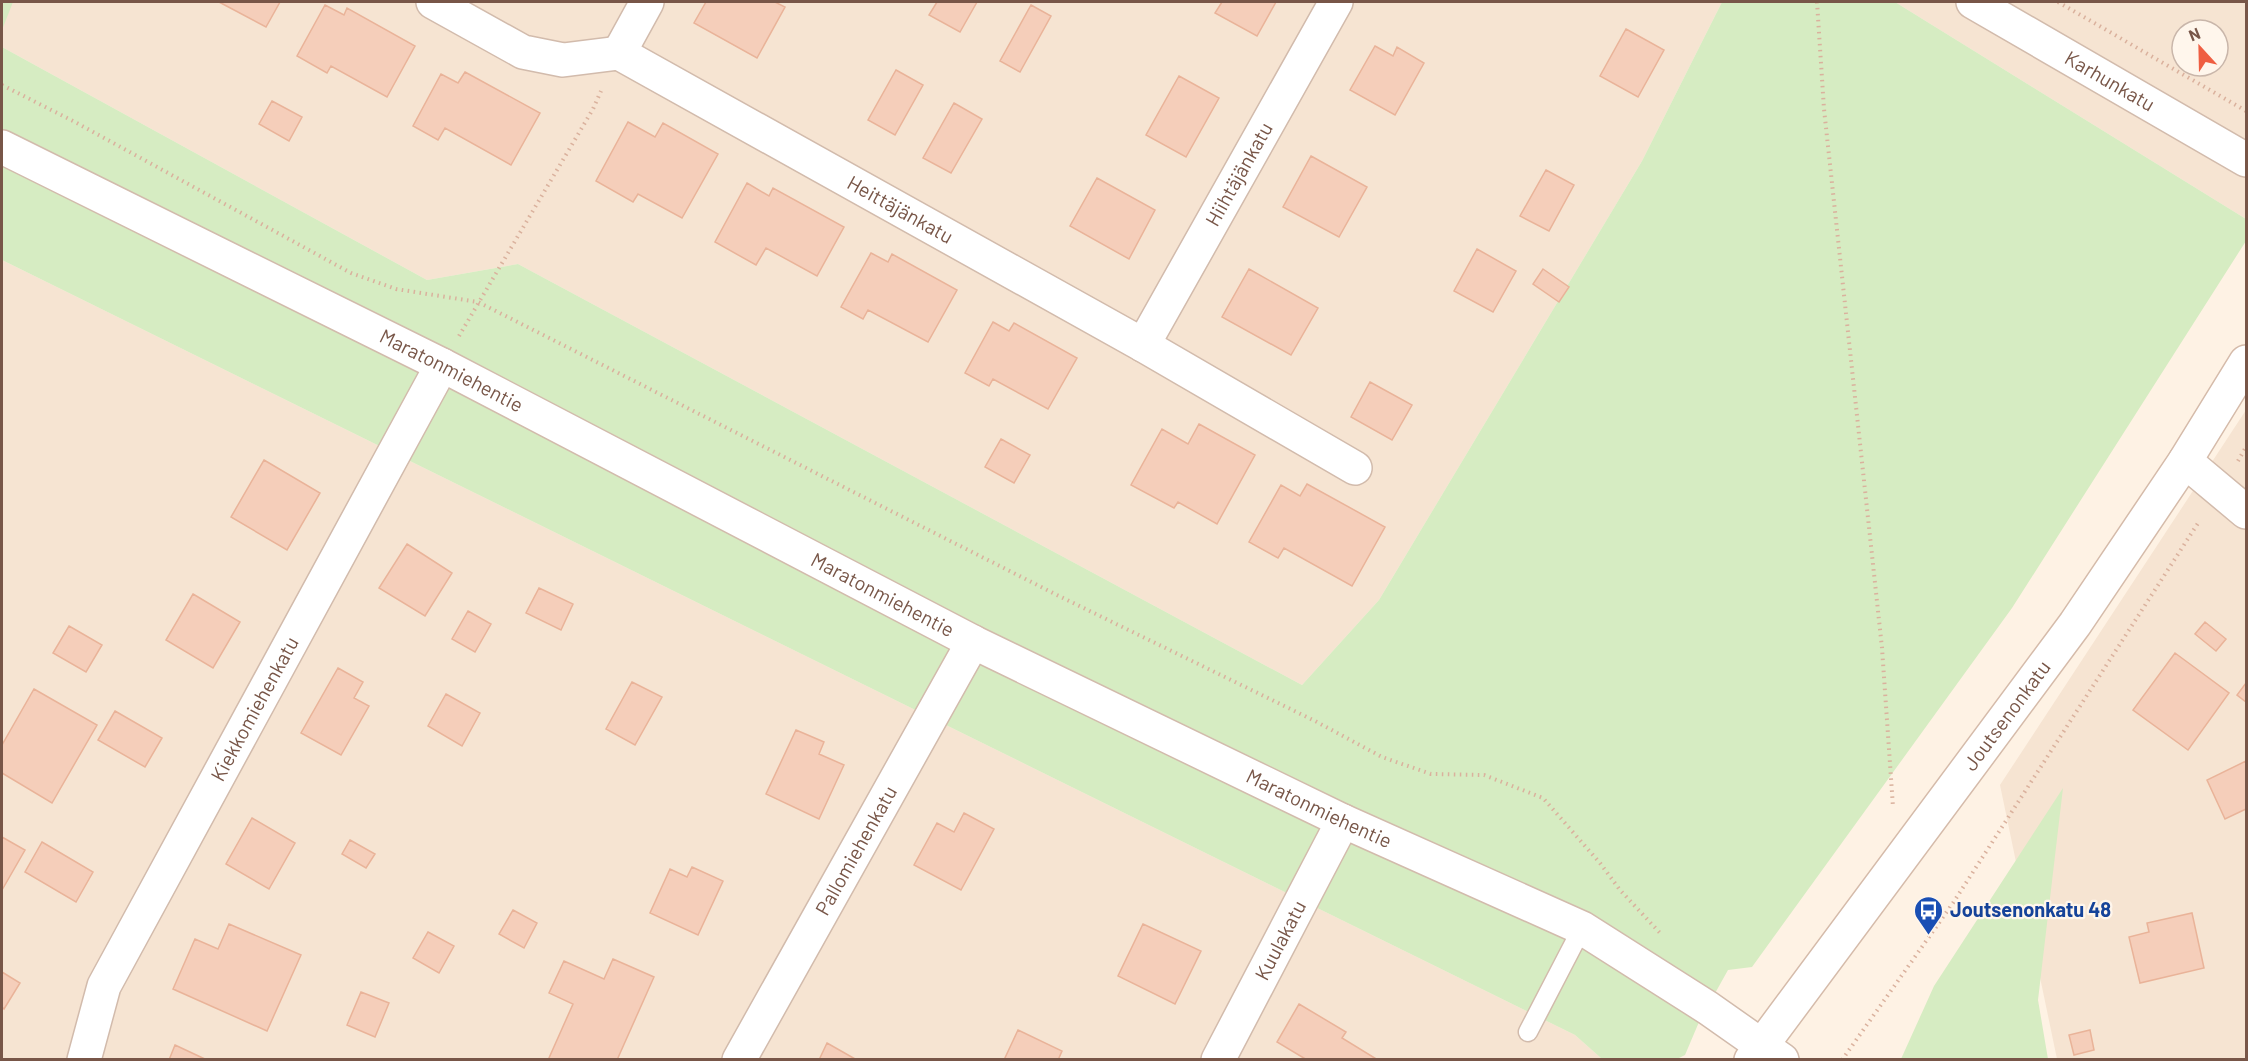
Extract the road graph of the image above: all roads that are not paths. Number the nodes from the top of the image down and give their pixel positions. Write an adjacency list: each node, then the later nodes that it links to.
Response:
1 (433, 2): 5 (street)
2 (647, 2): 5 (street)
3 (1336, 2): 8 (street, Hiihtäjänkatu)
4 (1973, 2): 7 (street, Karhunkatu)
5 (619, 53): 8 (street, Heittäjänkatu)
6 (2, 147): 10 (street, Maratonmiehentie)
7 (2247, 160)
8 (1143, 345): 12 (street, Heittäjänkatu)
9 (2247, 362): 11 (street, Joutsenonkatu)
10 (442, 365): 14 (street, Maratonmiehentie); 19 (street, Kiekkomiehenkatu)
11 (2185, 460): 13 (street); 18 (street, Joutsenonkatu)
12 (1355, 468)
13 (2247, 513)
14 (973, 642): 15 (street, Maratonmiehentie); 20 (street, Pallomiehenkatu)
15 (1343, 821): 16 (street, Maratonmiehentie); 21 (street, Kuulakatu)
16 (1582, 928): 17 (lane); 18 (street, Maratonmiehentie)
17 (1528, 1032)
18 (1765, 1055)
19 (84, 1059)
20 (739, 1059)
21 (1218, 1059)

